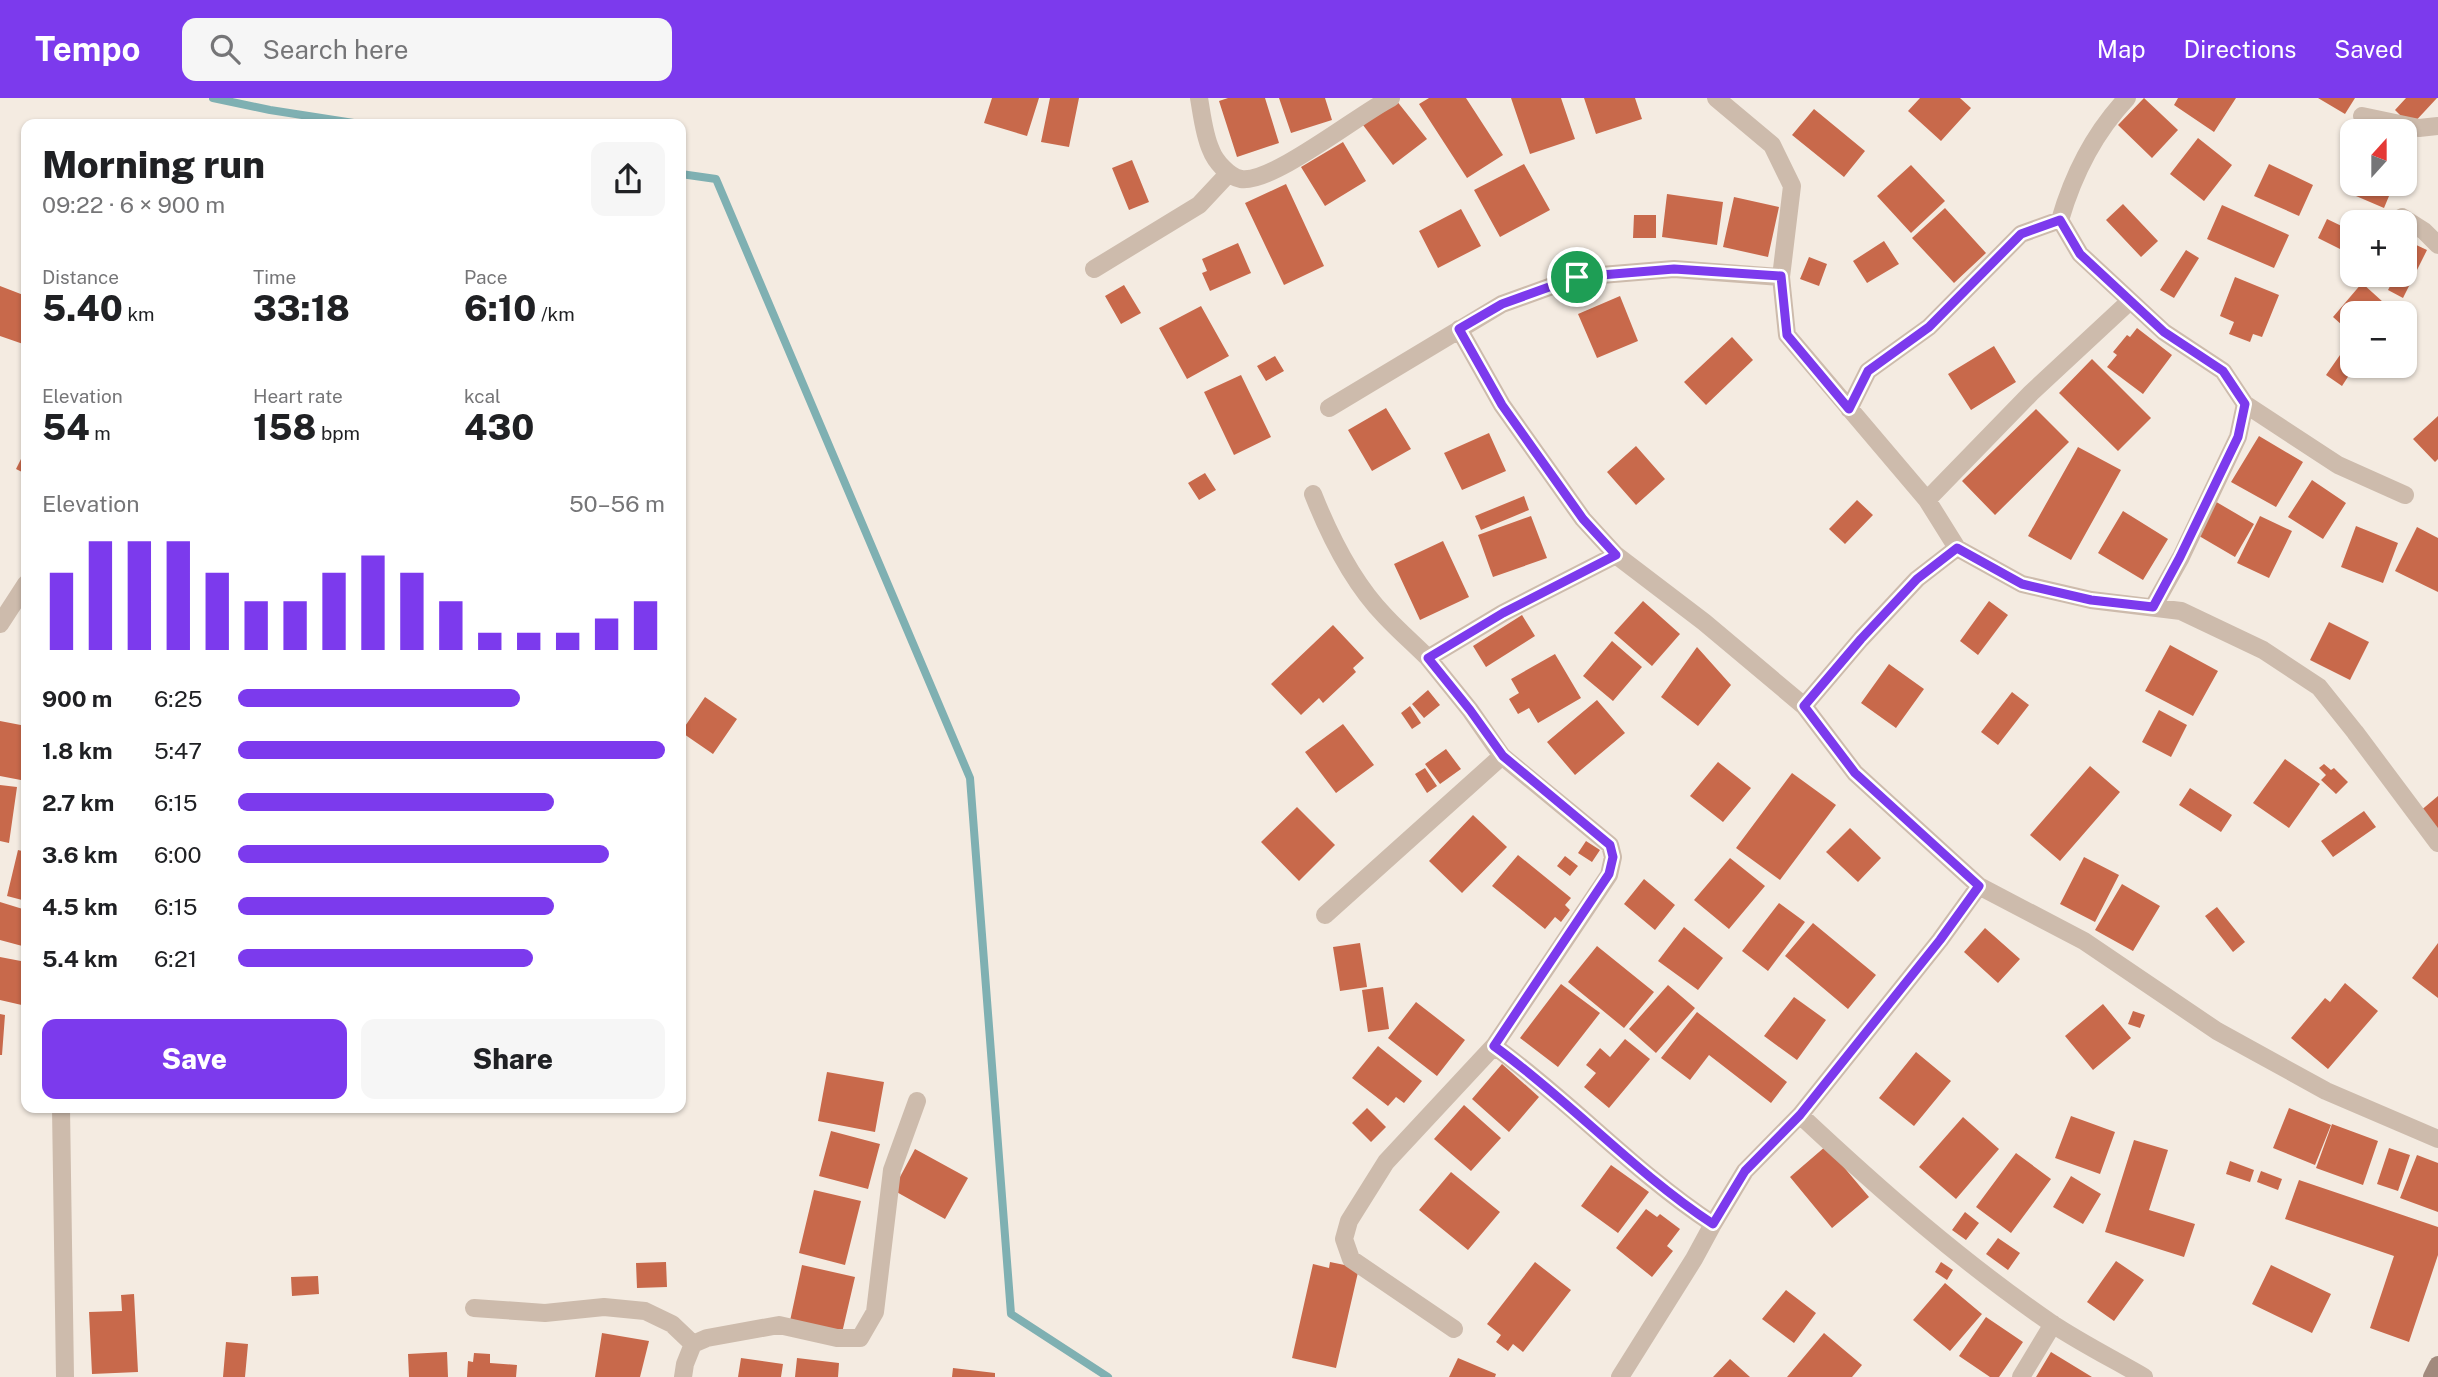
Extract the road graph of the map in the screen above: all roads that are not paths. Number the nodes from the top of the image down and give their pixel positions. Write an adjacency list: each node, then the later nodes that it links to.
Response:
1 (1199, 98): 7 (street)
2 (1391, 98): 7 (street)
3 (1716, 98): 12 (street)
4 (2127, 98): 8 (street)
5 (2362, 116): 6 (street)
6 (2438, 126)
7 (1228, 174): 11 (street)
8 (2060, 220): 13 (street); 17 (street)
9 (2417, 227): 10 (street)
10 (2438, 245)
11 (1094, 269)
12 (1781, 276): 14 (street); 17 (street)
13 (2130, 301): 15 (street); 20 (street)
14 (1459, 329): 16 (street); 22 (street)
15 (2245, 404): 19 (street); 24 (street)
16 (1329, 408)
17 (1849, 409): 20 (street)
18 (1313, 494): 26 (street)
19 (2406, 495)
20 (1927, 500): 21 (street)
21 (1957, 548): 24 (street); 27 (street)
22 (1616, 555): 26 (street); 27 (street)
23 (21, 592): 25 (street)
24 (2153, 607): 29 (street)
25 (0, 624)
26 (1428, 658): 28 (street)
27 (1804, 706): 30 (street)
28 (1503, 756): 31 (street); 32 (street)
29 (2438, 843)
30 (1979, 886): 35 (street); 36 (street)
31 (1325, 915)
32 (1494, 1046): 37 (street); 40 (street)
33 (917, 1101): 41 (street)
34 (61, 1113): 43 (street)
35 (1800, 1115): 37 (street); 39 (street)
36 (2438, 1139)
37 (1713, 1224): 45 (street)
38 (474, 1308): 41 (street)
39 (2053, 1324): 46 (street); 47 (street)
40 (1454, 1329)
41 (693, 1344): 44 (street)
42 (2438, 1365): 48 (street)
43 (65, 1377)
44 (683, 1377)
45 (1620, 1377)
46 (2021, 1377)
47 (2144, 1377)
48 (2432, 1377)

